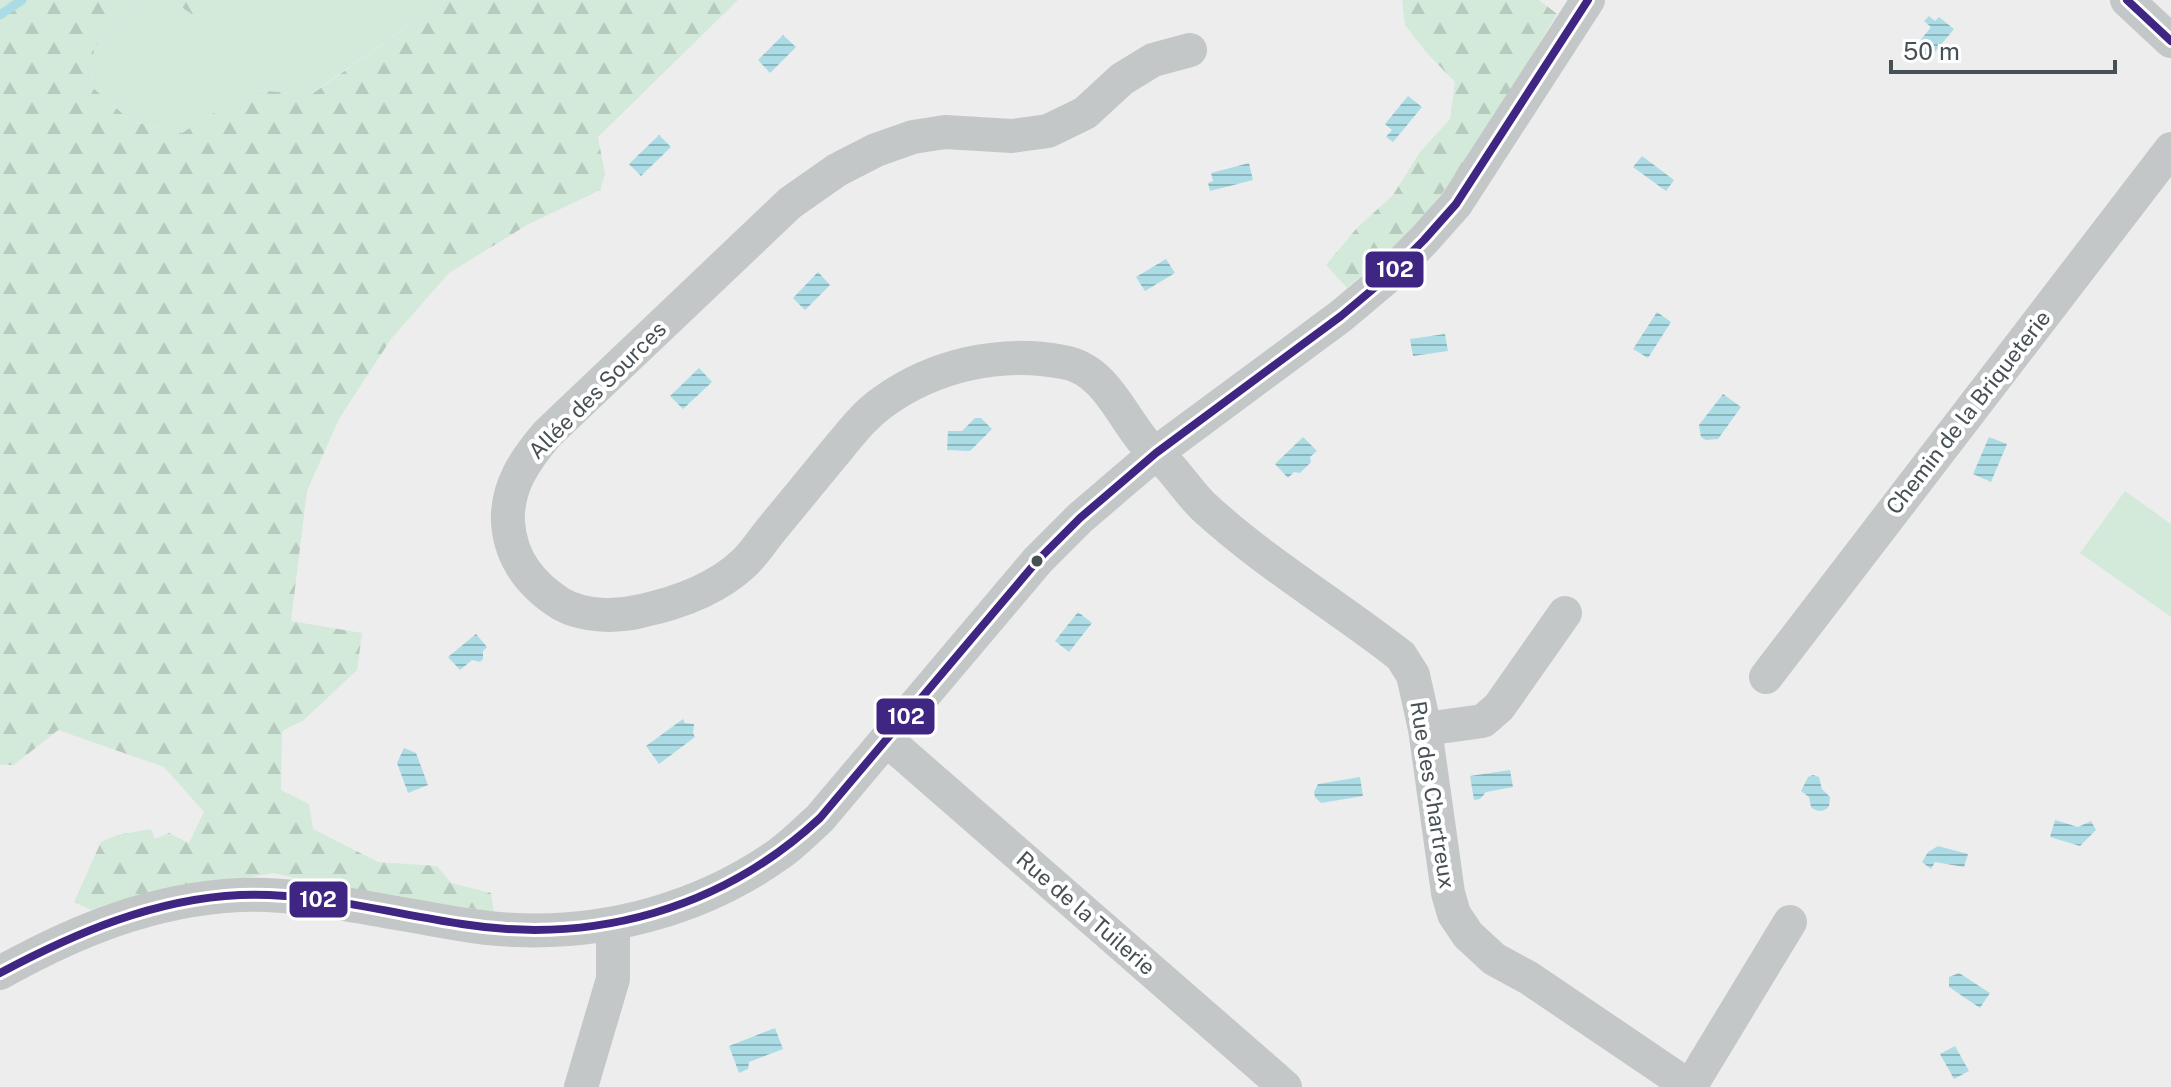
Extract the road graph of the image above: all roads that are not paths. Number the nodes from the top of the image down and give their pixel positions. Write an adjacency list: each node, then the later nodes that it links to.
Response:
1 (1588, 0): 6 (street)
2 (2127, 0): 3 (street)
3 (2171, 41)
4 (1190, 50): 6 (street, Allée des Sources)
5 (2171, 149): 8 (street, Chemin de la Briqueterie)
6 (1156, 453): 9 (street, Rue des Chartreux); 10 (street)
7 (1565, 613): 9 (street)
8 (1766, 677)
9 (1425, 729): 16 (street, Rue des Chartreux)
10 (887, 740): 12 (street); 15 (street, Rue de la Tuilerie)
11 (1790, 922): 16 (street)
12 (613, 925): 13 (street); 14 (street)
13 (0, 973)
14 (581, 1087)
15 (1285, 1087)
16 (1690, 1087)

